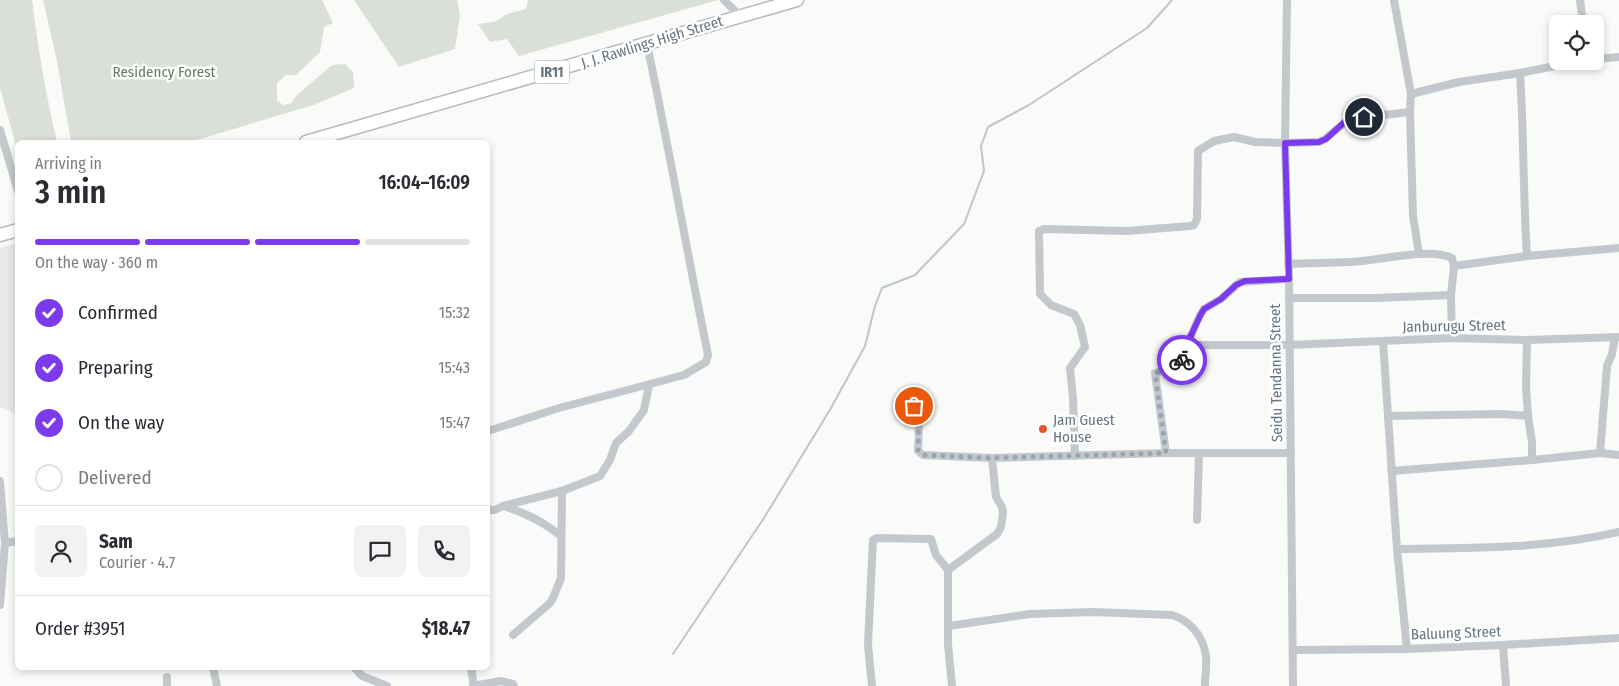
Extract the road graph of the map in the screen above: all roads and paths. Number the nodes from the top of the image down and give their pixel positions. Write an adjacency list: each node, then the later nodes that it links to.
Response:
1 (724, 0): 7 (street)
2 (797, 0): 7 (main road, J. J. Rawlings High Street / IR11)
3 (1288, 0): 17 (street, Seidu Tendanna Street)
4 (1394, 0): 13 (street)
5 (1580, 0): 6 (street)
6 (1582, 15)
7 (740, 16): 8 (main road, J. J. Rawlings High Street / IR11)
8 (647, 44): 16 (main road, J. J. Rawlings High Street / IR11); 35 (street)
9 (1619, 57): 10 (street)
10 (1604, 58)
11 (1549, 67): 12 (street)
12 (1520, 73): 13 (street); 23 (street)
13 (1411, 94): 14 (street)
14 (1410, 112): 17 (street); 22 (street)
15 (0, 130): 18 (street)
16 (313, 140)
17 (1285, 143): 24 (street, Seidu Tendanna Street); 45 (street)
18 (15, 181)
19 (15, 231): 20 (main road)
20 (0, 235)
21 (1619, 248): 23 (street)
22 (1419, 254): 24 (street); 25 (street)
23 (1527, 256): 25 (street)
24 (1288, 264): 26 (street, Seidu Tendanna Street)
25 (1454, 266): 27 (street)
26 (1289, 279): 28 (street, Seidu Tendanna Street); 34 (street)
27 (1451, 295): 28 (street); 29 (street)
28 (1289, 298): 33 (street, Seidu Tendanna Street)
29 (1452, 338): 31 (street, Janburugu Street); 32 (street, Janburugu Street)
30 (1617, 338): 31 (street, Janburugu Street); 43 (street)
31 (1526, 340): 38 (street)
32 (1383, 341): 33 (street, Janburugu Street); 37 (street)
33 (1289, 345): 34 (street, Janburugu Street); 42 (street, Seidu Tendanna Street)
34 (1186, 346): 40 (street)
35 (649, 385): 39 (street); 50 (street)
36 (905, 395): 46 (street)
37 (1388, 416): 38 (street); 48 (street)
38 (1528, 416): 47 (street)
39 (490, 430)
40 (1166, 453): 41 (street); 45 (street)
41 (1198, 453): 42 (street); 54 (street)
42 (1291, 453): 67 (street, Seidu Tendanna Street)
43 (1600, 453): 44 (street); 47 (street)
44 (1619, 455)
45 (1075, 456): 46 (street)
46 (992, 458): 60 (street)
47 (1532, 460): 48 (street)
48 (1391, 471): 59 (street)
49 (0, 481): 51 (street)
50 (562, 490): 52 (street); 56 (street)
51 (1, 500): 58 (street)
52 (503, 506): 53 (street); 56 (street)
53 (490, 510)
54 (1196, 520)
55 (1619, 532): 59 (street)
56 (560, 534): 63 (street)
57 (15, 542): 58 (street)
58 (5, 544): 61 (street)
59 (1397, 549): 66 (street)
60 (948, 570): 62 (street); 77 (street)
61 (0, 605)
62 (949, 626): 78 (street); 79 (street)
63 (513, 636)
64 (1619, 638): 65 (street, Baluung Street)
65 (1503, 645): 66 (street, Baluung Street); 81 (street)
66 (1407, 649): 67 (street, Baluung Street)
67 (1293, 650): 80 (street, Seidu Tendanna Street)
68 (213, 670): 73 (street)
69 (357, 670): 74 (street)
70 (471, 670): 75 (street)
71 (167, 677): 72 (street)
72 (167, 686)
73 (217, 686)
74 (387, 686)
75 (473, 686): 76 (street)
76 (514, 686)
77 (872, 686)
78 (952, 686)
79 (1205, 686)
80 (1293, 686)
81 (1506, 686)

